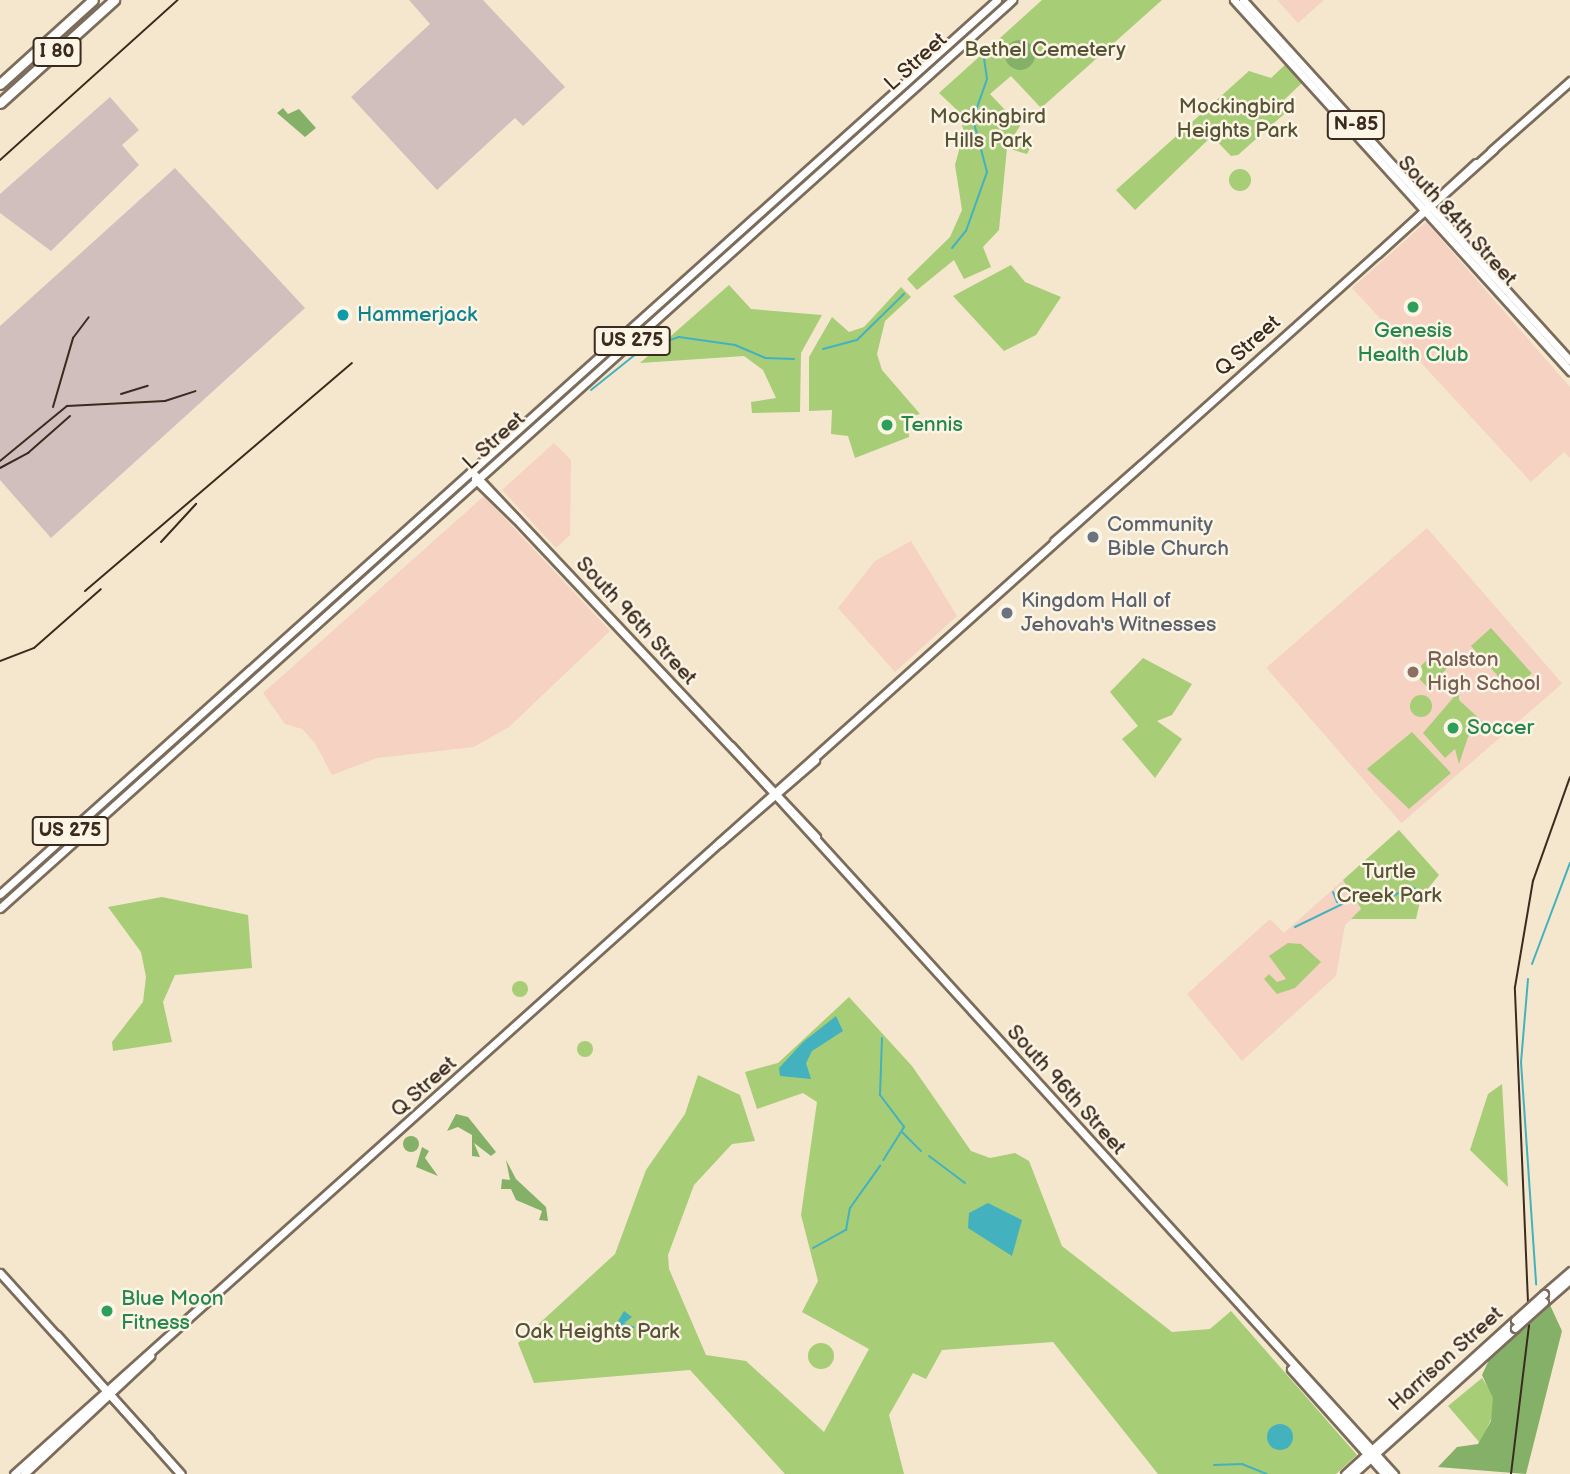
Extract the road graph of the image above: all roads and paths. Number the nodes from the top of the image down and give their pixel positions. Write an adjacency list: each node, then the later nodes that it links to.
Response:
1 (93, 0): 8 (highway, I 80)
2 (114, 0): 9 (highway, I 80)
3 (996, 0): 13 (main road, L Street / US 275)
4 (1012, 0): 14 (main road, L Street / US 275)
5 (1234, 0): 10 (main road, South 84th Street / N-85)
6 (1243, 0): 10 (main road, South 84th Street / N-85)
7 (1570, 81): 10 (main road, Q Street)
8 (0, 84)
9 (0, 103)
10 (1428, 209): 11 (main road, South 84th Street / N-85); 12 (main road, South 84th Street / N-85); 15 (main road, Q Street)
11 (1570, 360)
12 (1570, 371)
13 (471, 471): 14 (main road, South 96th Street); 16 (main road, L Street / US 275)
14 (479, 479): 15 (main road, South 96th Street); 17 (main road, L Street / US 275)
15 (775, 794): 22 (main road, Q Street); 24 (main road, South 96th Street)
16 (0, 894)
17 (0, 908)
18 (1570, 1271): 21 (main road, Harrison Street)
19 (0, 1273): 22 (main road)
20 (1570, 1279): 21 (main road, Harrison Street)
21 (1544, 1298): 24 (main road, Harrison Street, bridge)
22 (108, 1393): 23 (main road, Q Street); 27 (main road)
23 (54, 1443): 25 (main road, Q Street); 26 (main road, Q Street)
24 (1371, 1454): 28 (main road, Harrison Street); 29 (main road, Harrison Street); 30 (main road, South 96th Street); 31 (main road, South 96th Street)
25 (14, 1474)
26 (24, 1474)
27 (181, 1474)
28 (1345, 1474)
29 (1353, 1474)
30 (1385, 1474)
31 (1394, 1474)

